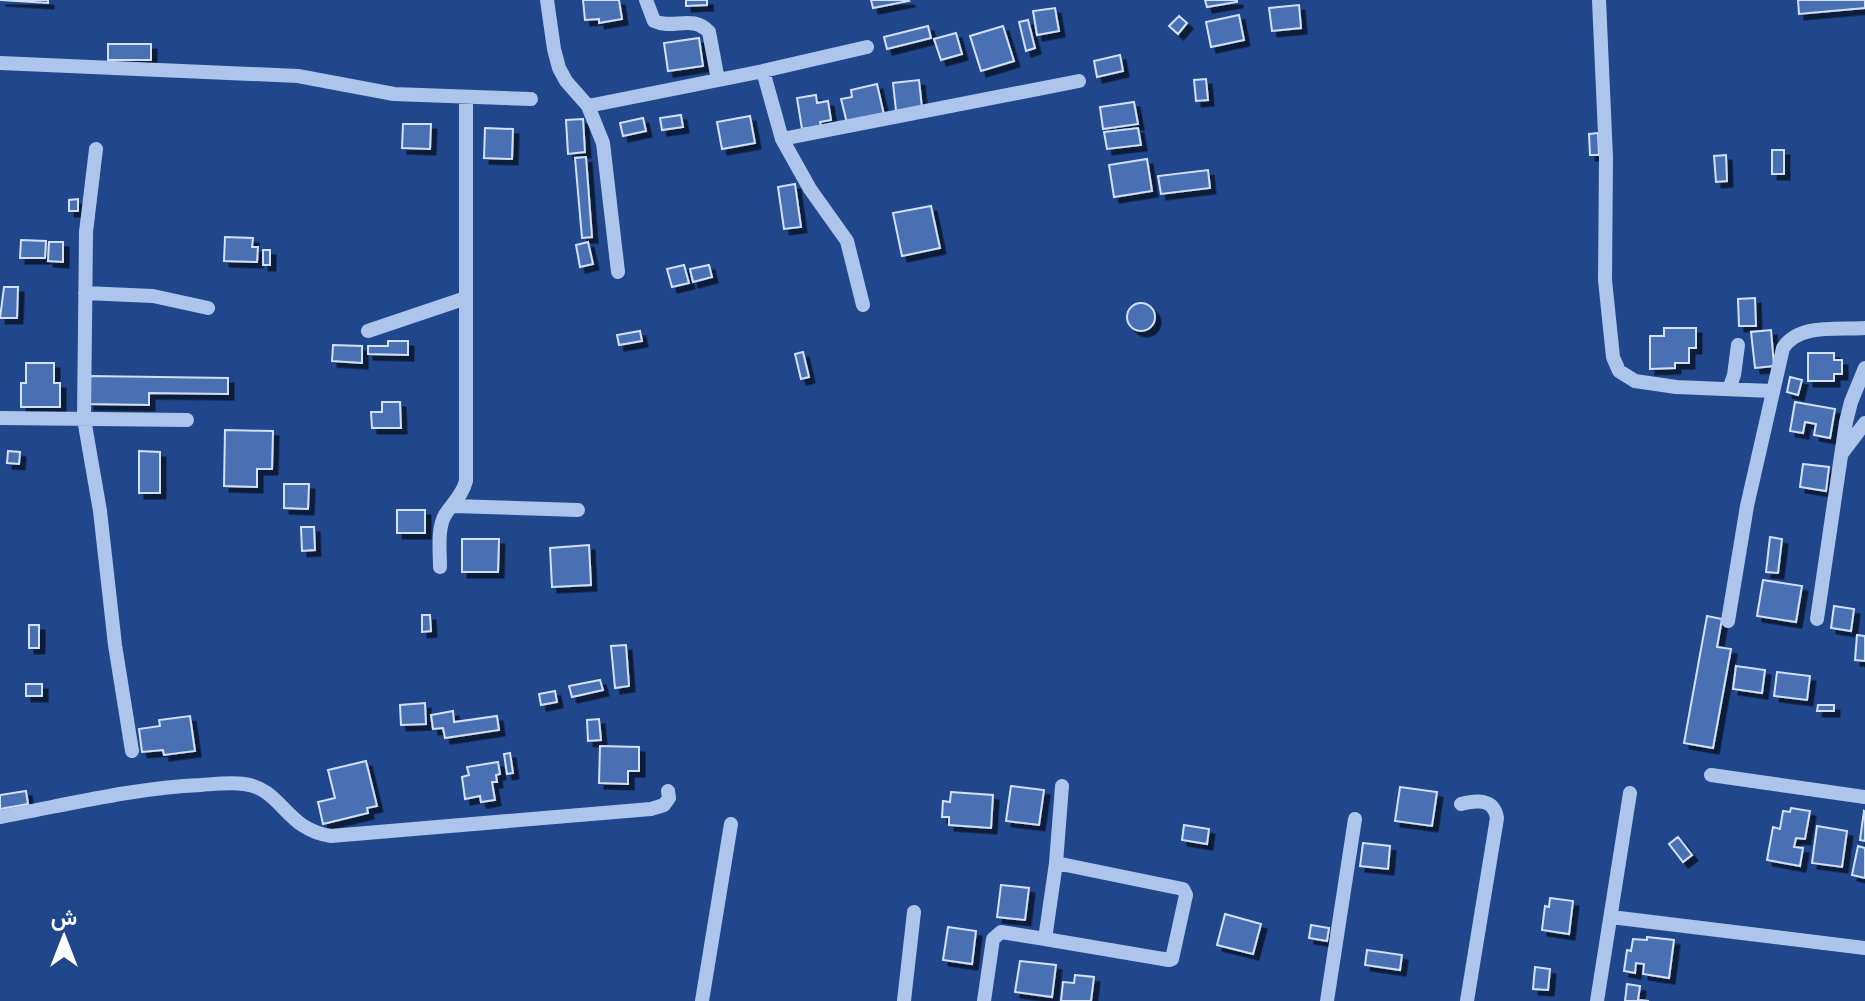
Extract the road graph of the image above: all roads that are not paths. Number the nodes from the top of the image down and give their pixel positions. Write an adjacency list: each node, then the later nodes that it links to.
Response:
1 (547, 0): 11 (street)
2 (646, 0): 7 (street)
3 (1599, 0): 23 (street)
4 (867, 47): 6 (street)
5 (0, 63): 9 (street)
6 (763, 71): 7 (street); 12 (street)
7 (718, 80): 11 (street)
8 (1079, 81): 12 (street)
9 (466, 97): 10 (street); 16 (street)
10 (531, 99)
11 (588, 106): 14 (street)
12 (782, 139): 17 (street)
13 (96, 149): 15 (street)
14 (618, 272)
15 (85, 293): 18 (street); 26 (street)
16 (466, 298): 20 (street); 30 (street)
17 (863, 305)
18 (208, 308)
19 (1865, 328): 24 (street)
20 (368, 331)
21 (1738, 345): 23 (street)
22 (1865, 368): 29 (street)
23 (1729, 389): 24 (street)
24 (1772, 391): 34 (street)
25 (0, 418): 26 (street)
26 (84, 419): 27 (street); 35 (street)
27 (187, 420)
28 (1865, 423): 29 (street)
29 (1842, 452): 33 (street)
30 (453, 506): 31 (street); 32 (street)
31 (578, 510)
32 (440, 567)
33 (1817, 619)
34 (1728, 621)
35 (132, 751)
36 (1711, 775): 40 (street)
37 (1062, 786): 45 (street)
38 (668, 791): 42 (street)
39 (1630, 793): 47 (street)
40 (1865, 797)
41 (1461, 804): 54 (street)
42 (0, 817)
43 (1355, 819): 53 (street)
44 (731, 824): 50 (street)
45 (1056, 863): 48 (street); 48 (street)
46 (914, 912): 51 (street)
47 (1611, 917): 49 (street); 55 (street)
48 (1045, 939): 52 (street)
49 (1865, 948)
50 (702, 1001)
51 (904, 1001)
52 (984, 1001)
53 (1327, 1001)
54 (1467, 1001)
55 (1597, 1001)

